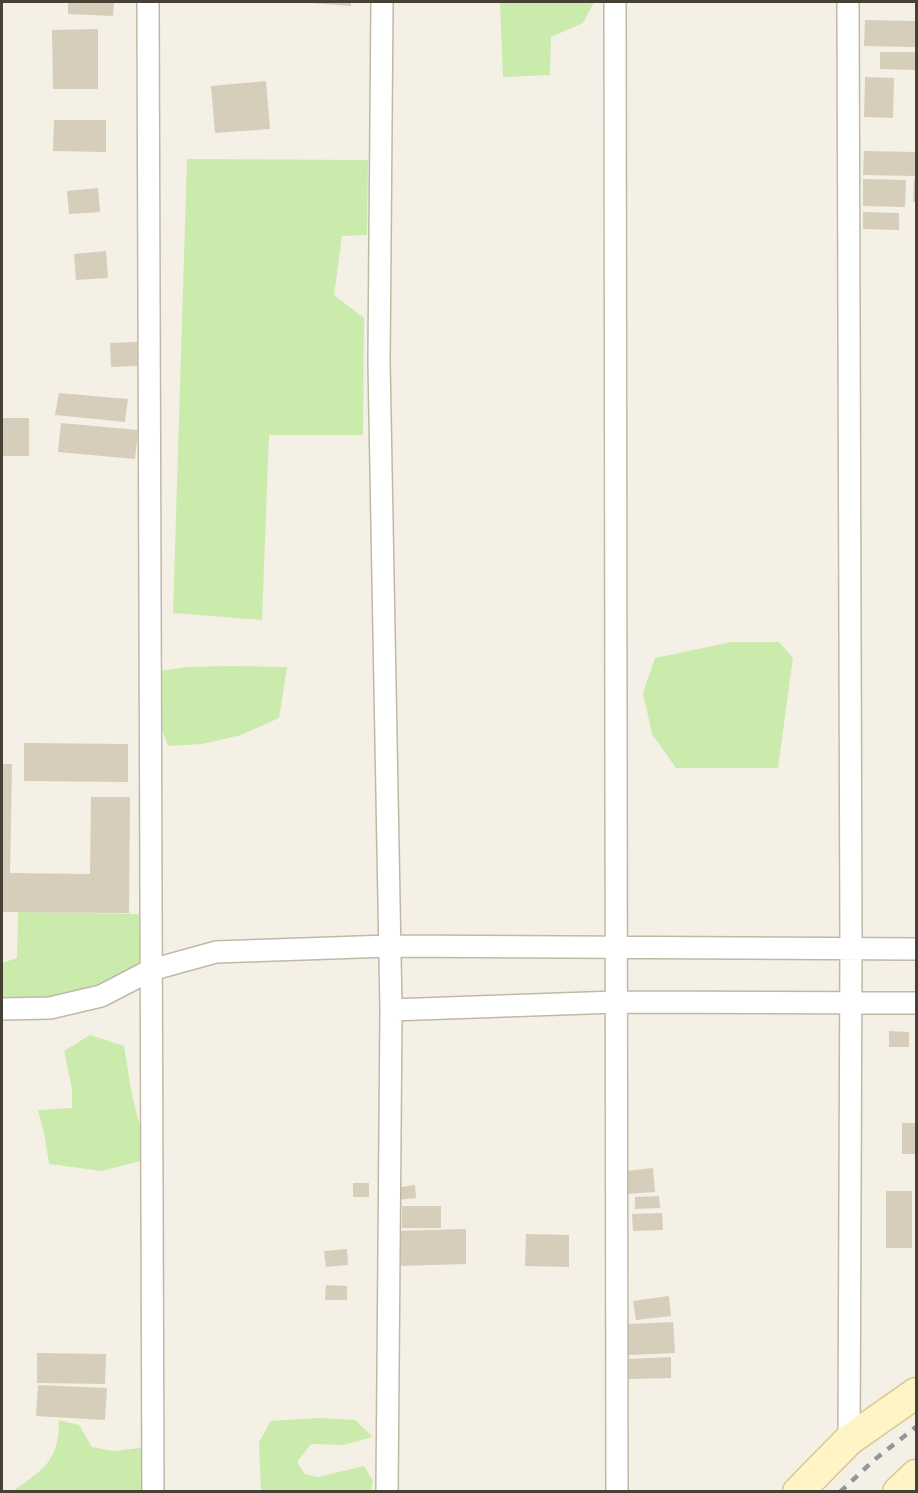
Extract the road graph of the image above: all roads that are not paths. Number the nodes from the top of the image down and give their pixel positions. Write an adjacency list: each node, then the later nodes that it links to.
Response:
1 (148, 2): 9 (street)
2 (382, 2): 5 (street)
3 (615, 2): 6 (street)
4 (848, 2): 7 (street)
5 (389, 946): 6 (street); 9 (street); 14 (street)
6 (616, 947): 7 (street); 10 (street)
7 (851, 948): 8 (street); 11 (street)
8 (916, 949)
9 (151, 970): 13 (street); 18 (street)
10 (616, 1002): 11 (street); 14 (street); 20 (street)
11 (851, 1003): 12 (street); 16 (street)
12 (916, 1003)
13 (2, 1009)
14 (391, 1010): 19 (street)
15 (916, 1393): 16 (main road)
16 (849, 1440): 21 (main road)
17 (916, 1475): 22 (main road)
18 (153, 1491)
19 (387, 1491)
20 (617, 1491)
21 (798, 1491)
22 (898, 1491)

